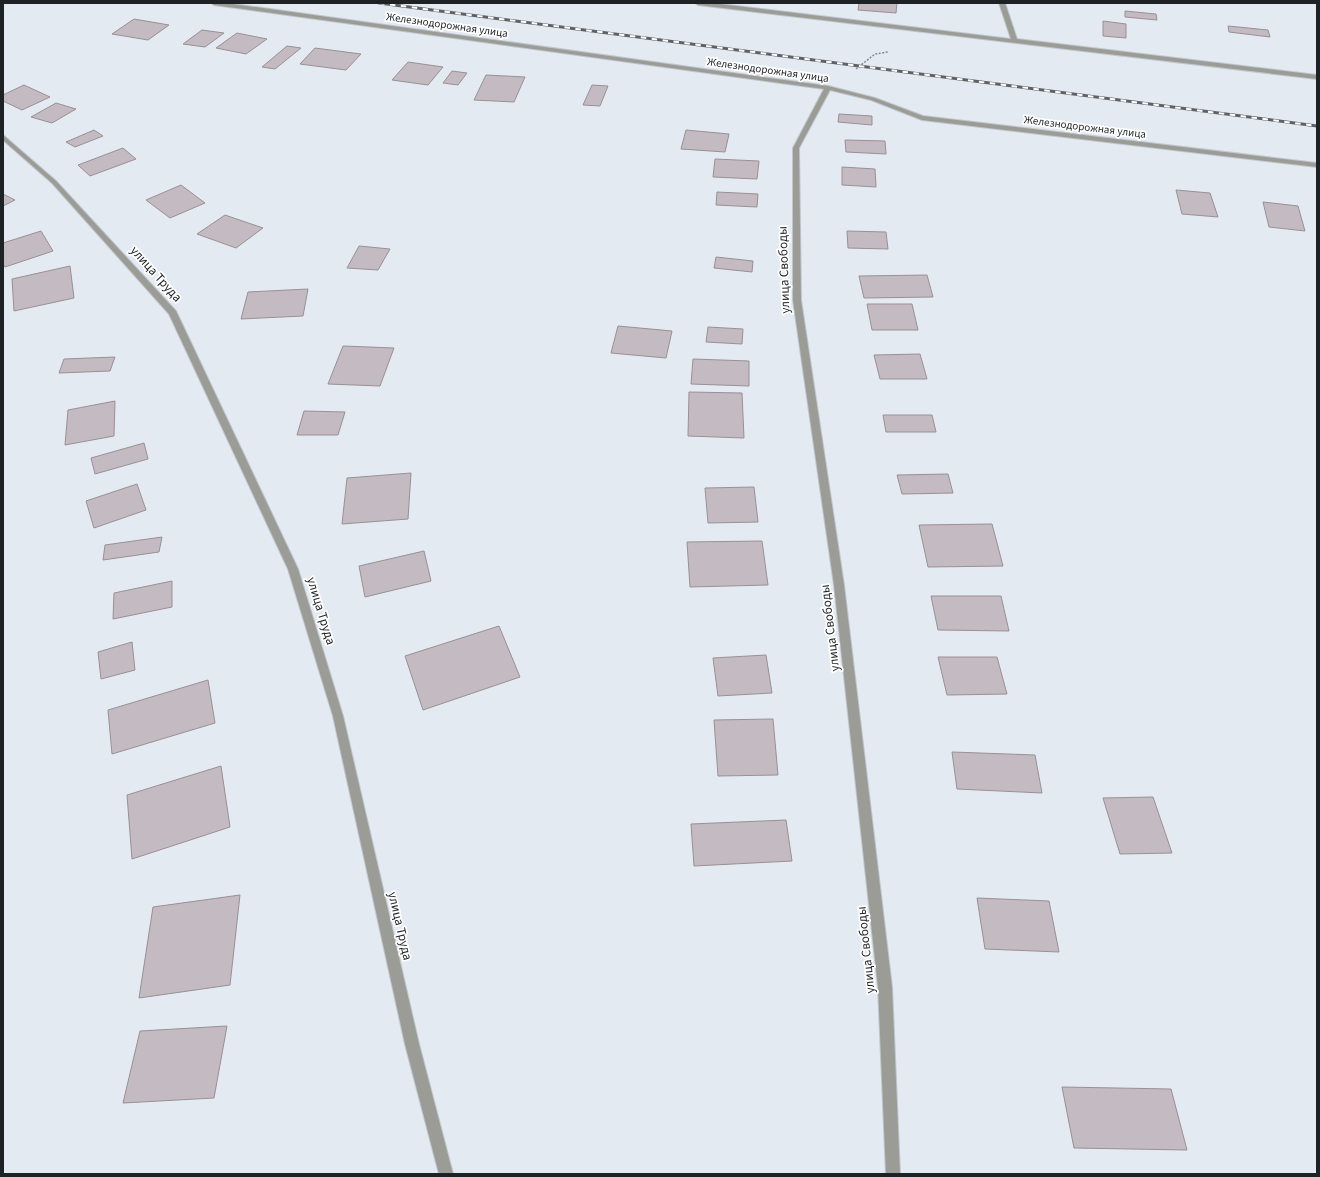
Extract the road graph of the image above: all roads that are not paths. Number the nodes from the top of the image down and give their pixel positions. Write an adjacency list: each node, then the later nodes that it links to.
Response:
1 (214, 3): 6 (street, Железнодорожная улица)
2 (698, 3): 4 (street)
3 (1002, 3): 4 (street)
4 (1015, 41): 5 (street)
5 (1317, 77)
6 (828, 88): 8 (street, Железнодорожная улица); 10 (street, улица Свободы)
7 (3, 138): 9 (street, улица Труда)
8 (1317, 165)
9 (446, 1174)
10 (893, 1174)

